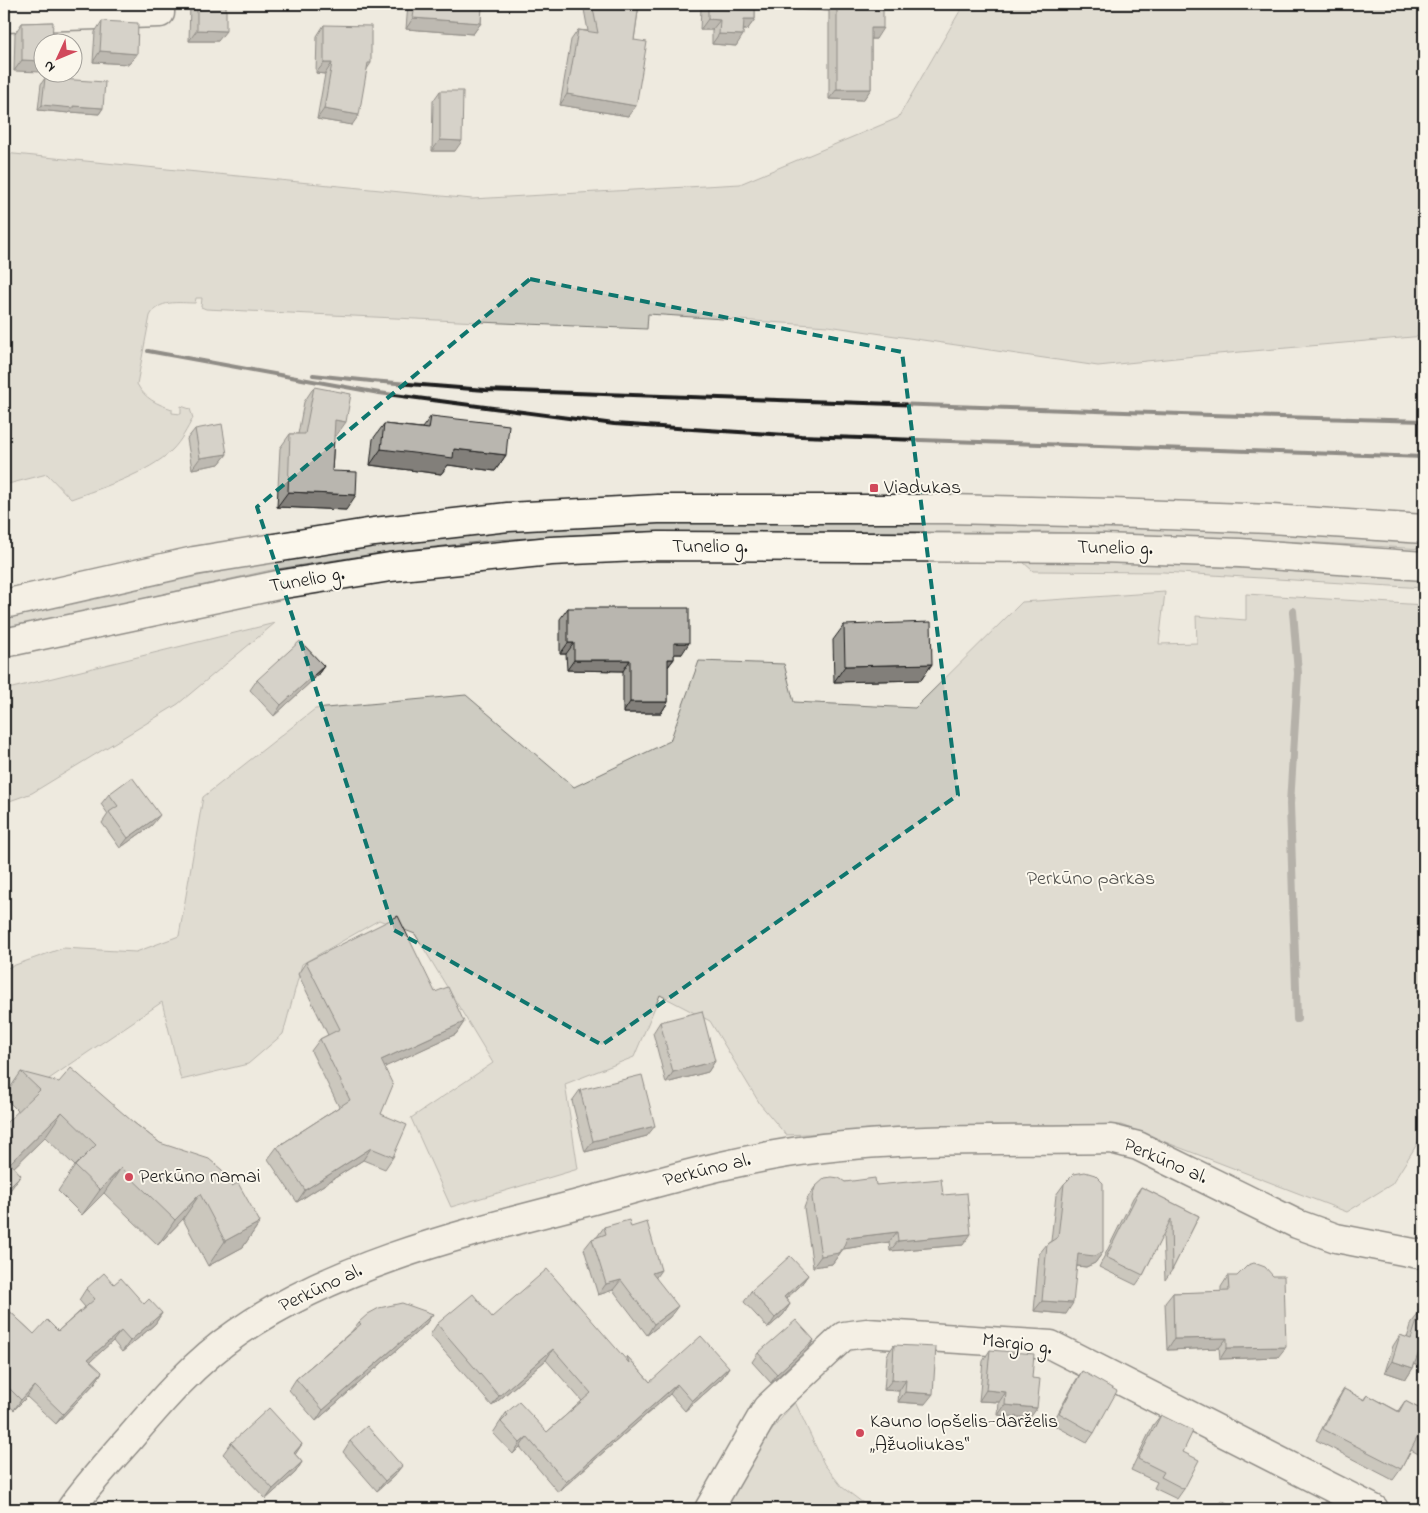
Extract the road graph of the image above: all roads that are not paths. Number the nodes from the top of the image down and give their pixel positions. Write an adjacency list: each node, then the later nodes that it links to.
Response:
1 (160, 4): 2 (main road)
2 (4, 18)
3 (1424, 529): 5 (main road, Tunelio g.)
4 (1424, 566): 6 (main road, Tunelio g.)
5 (4, 604)
6 (4, 643)
7 (1424, 1256): 8 (main road, Perkūno al.)
8 (71, 1509)
9 (709, 1509): 10 (main road, Margio g.)
10 (1374, 1509)

